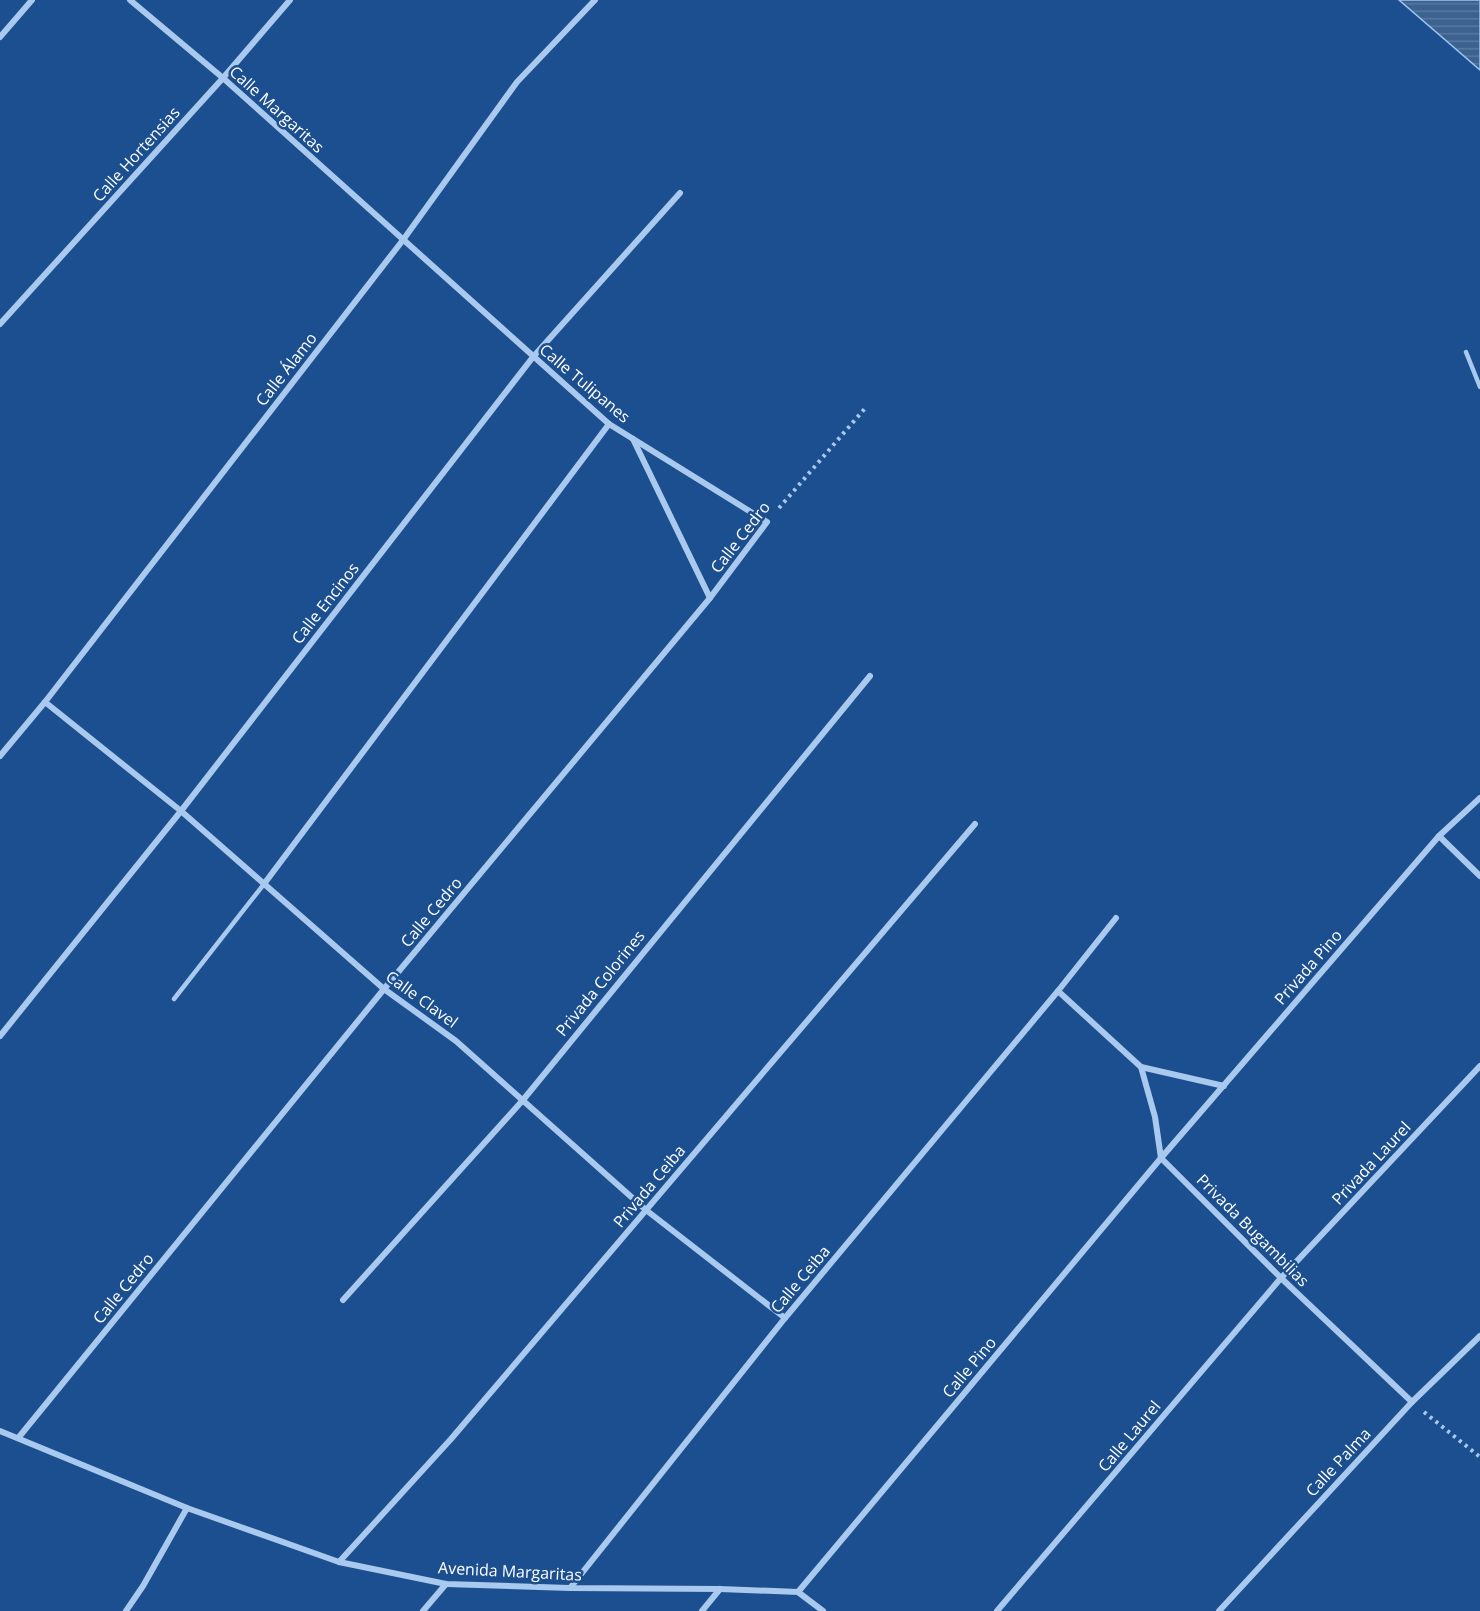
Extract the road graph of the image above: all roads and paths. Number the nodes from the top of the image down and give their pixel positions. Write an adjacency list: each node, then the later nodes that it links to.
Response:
1 (32, 0): 5 (street)
2 (130, 0): 6 (street, Calle Margaritas)
3 (290, 0): 6 (street, Calle Hortensias)
4 (595, 0): 8 (street, Calle Álamo)
5 (0, 37)
6 (223, 78): 8 (street, Calle Margaritas); 9 (street, Calle Hortensias)
7 (680, 193): 11 (street, Calle Encinos)
8 (404, 240): 11 (street, Calle Tulipanes); 19 (street, Calle Álamo)
9 (0, 324)
10 (1466, 352): 12 (lane)
11 (533, 357): 14 (street, Calle Tulipanes); 22 (street, Calle Encinos)
12 (1480, 387)
13 (867, 406): 16 (path, Calle Cedro)
14 (609, 424): 15 (street, Calle Tulipanes); 26 (street)
15 (633, 439): 16 (street, Calle Tulipanes); 17 (street)
16 (767, 522): 17 (street, Calle Cedro)
17 (710, 598): 28 (street, Calle Cedro)
18 (870, 676): 35 (street, Privada Colorines)
19 (45, 702): 20 (street, Calle Álamo); 22 (street, Calle Clavel)
20 (0, 756)
21 (1480, 798): 24 (street, Privada Pino)
22 (181, 811): 26 (street, Calle Clavel); 31 (street, Calle Encinos)
23 (975, 824): 37 (street, Privada Ceiba)
24 (1439, 836): 25 (street); 34 (street, Privada Pino)
25 (1480, 876)
26 (264, 884): 28 (street, Calle Clavel); 30 (lane)
27 (1116, 918): 29 (street)
28 (384, 989): 35 (street, Calle Clavel); 44 (street, Calle Cedro)
29 (1058, 992): 33 (street); 40 (street, Calle Ceiba)
30 (174, 999)
31 (0, 1036)
32 (1480, 1066): 38 (street, Privada Laurel)
33 (1141, 1067): 34 (street); 36 (street)
34 (1224, 1086): 36 (street, Privada Pino)
35 (523, 1100): 37 (street, Calle Clavel); 39 (street, Privada Colorines)
36 (1161, 1158): 38 (street, Privada Bugambilias); 51 (street, Calle Pino)
37 (646, 1210): 40 (street, Calle Clavel); 47 (street, Privada Ceiba)
38 (1281, 1278): 42 (street, Privada Bugambilias); 56 (street, Calle Laurel)
39 (343, 1299)
40 (785, 1317): 49 (street, Calle Ceiba)
41 (1480, 1336): 42 (street, Calle Palma)
42 (1412, 1402): 45 (path); 57 (street, Calle Palma)
43 (0, 1431): 44 (street, Avenida Margaritas)
44 (19, 1437): 46 (street, Avenida Margaritas)
45 (1480, 1457)
46 (187, 1508): 47 (street, Avenida Margaritas); 52 (street)
47 (339, 1562): 48 (street, Avenida Margaritas)
48 (446, 1584): 49 (street, Avenida Margaritas); 53 (street)
49 (570, 1588): 50 (street, Avenida Margaritas)
50 (720, 1589): 51 (street, Avenida Margaritas); 54 (street)
51 (798, 1592): 55 (street)
52 (126, 1611)
53 (423, 1611)
54 (702, 1611)
55 (823, 1611)
56 (998, 1611)
57 (1220, 1611)

